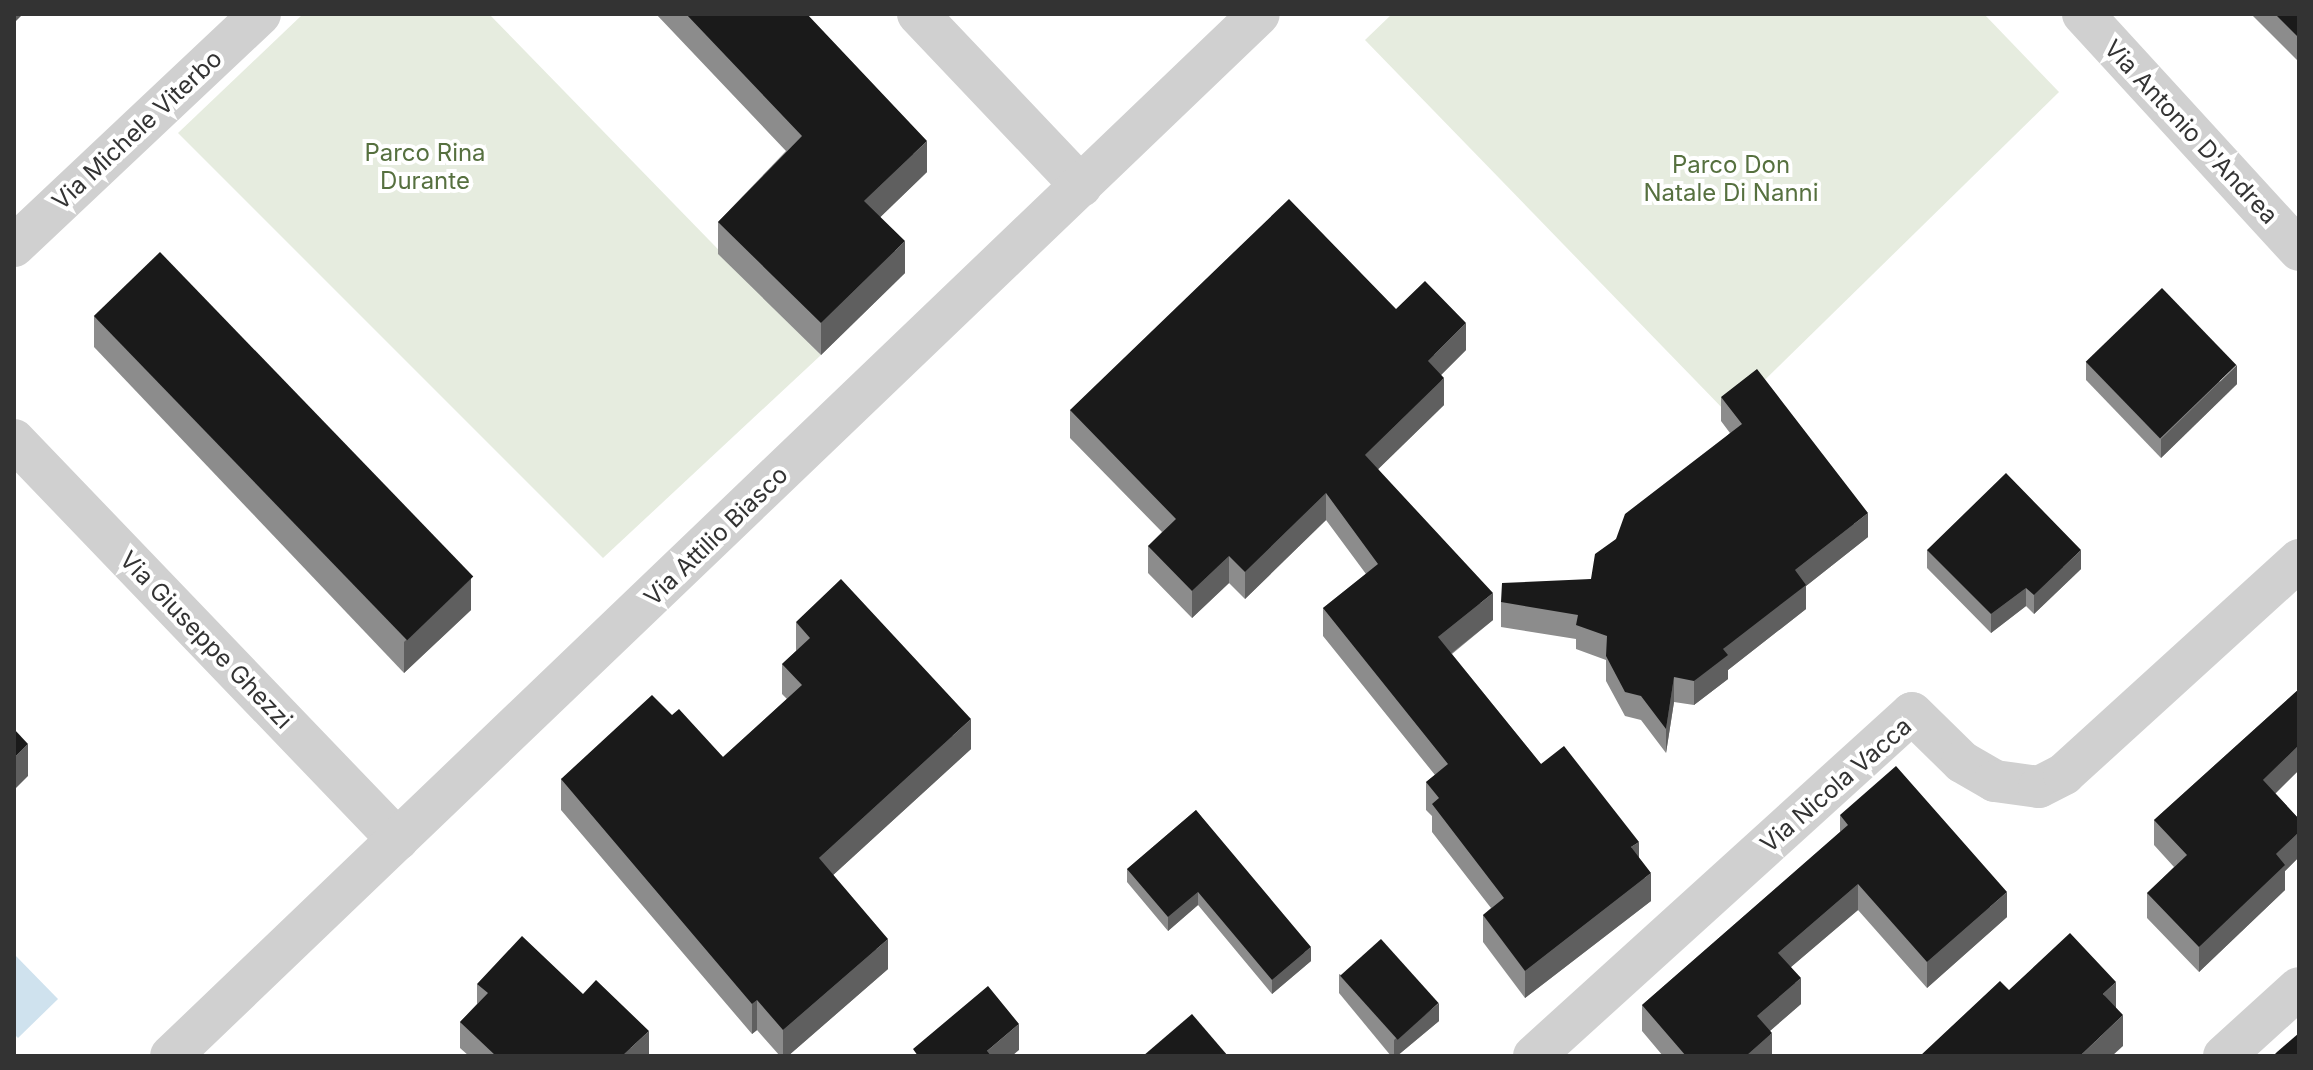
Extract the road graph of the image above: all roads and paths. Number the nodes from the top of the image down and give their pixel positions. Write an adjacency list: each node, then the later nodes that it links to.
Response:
1 (260, 14): 7 (street, Via Michele Viterbo)
2 (918, 14): 5 (street)
3 (1259, 14): 5 (street, Via Attilio Biasco)
4 (2083, 14): 6 (street, Via Antonio D'Andrea)
5 (1081, 186): 10 (street, Via Attilio Biasco)
6 (2294, 233)
7 (14, 246)
8 (14, 440): 10 (street, Via Giuseppe Ghezzi)
9 (2299, 560): 13 (street, Via Nicola Vacca)
10 (398, 840): 12 (street, Via Attilio Biasco)
11 (2299, 988): 14 (street)
12 (171, 1056)
13 (1534, 1056)
14 (2224, 1056)

